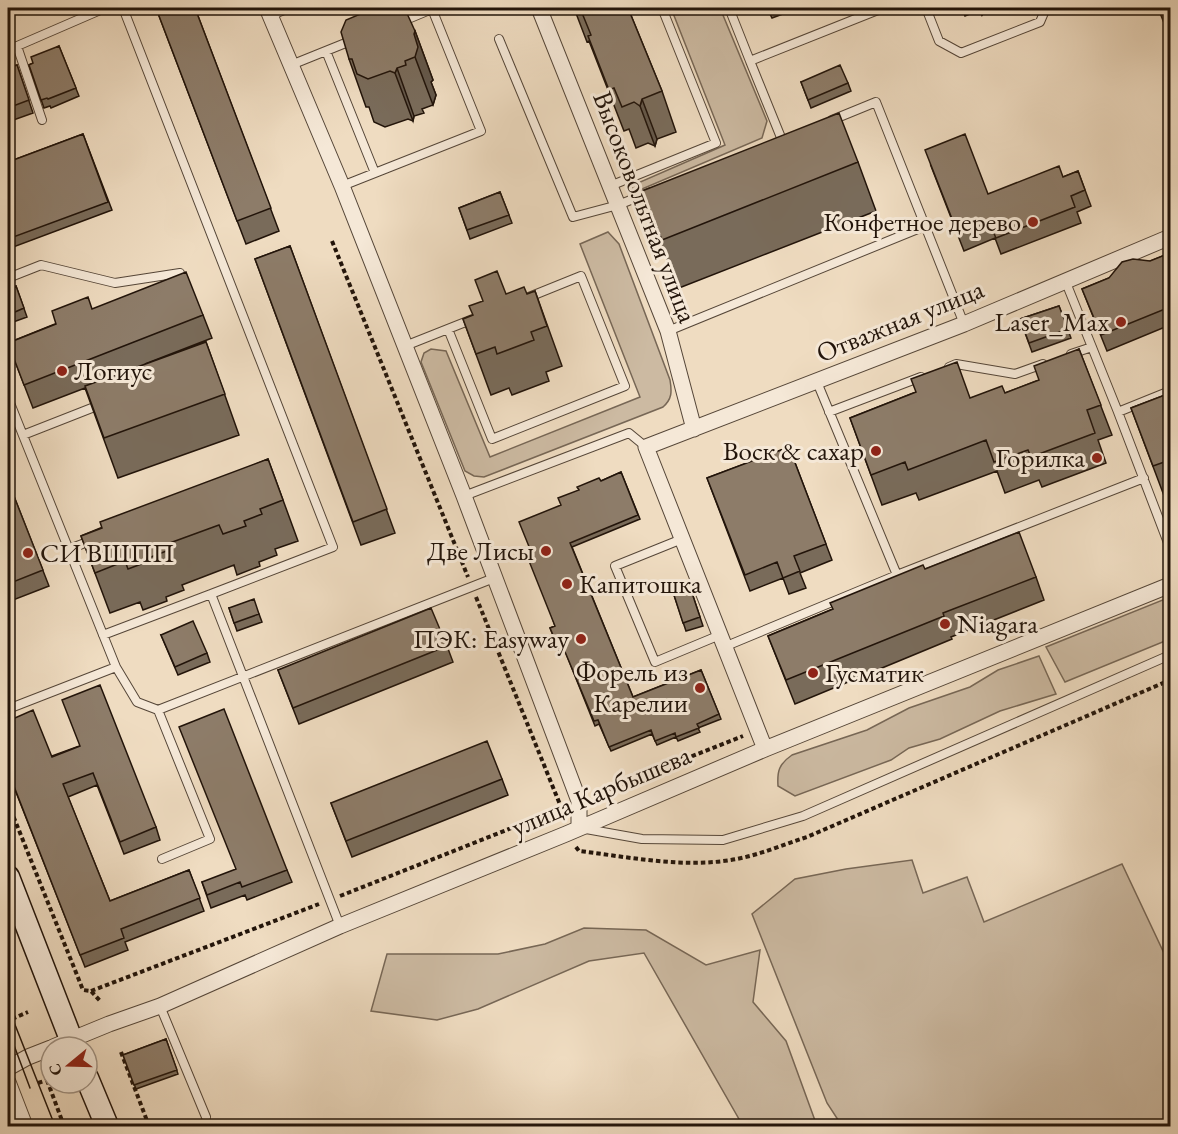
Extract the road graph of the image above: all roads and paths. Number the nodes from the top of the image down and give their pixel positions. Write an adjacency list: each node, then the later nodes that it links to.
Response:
1 (105, 8): 14 (lane)
2 (123, 8): 63 (lane)
3 (289, 8): 10 (lane)
4 (539, 8): 26 (street, Высоковольтная улица)
5 (662, 8): 26 (lane)
6 (729, 8): 17 (lane)
7 (883, 8): 17 (lane)
8 (926, 8): 9 (lane)
9 (1046, 8)
10 (268, 11): 18 (street)
11 (395, 24): 24 (lane)
12 (366, 36): 16 (lane)
13 (500, 39): 28 (lane)
14 (17, 46): 15 (lane); 19 (lane)
15 (8, 50)
16 (326, 51): 18 (lane); 24 (lane)
17 (750, 61): 22 (lane)
18 (291, 65): 25 (street)
19 (42, 120)
20 (824, 123): 29 (lane)
21 (792, 136): 22 (lane)
22 (782, 140): 23 (lane)
23 (771, 144)
24 (375, 173): 25 (lane)
25 (342, 186): 39 (street)
26 (610, 186): 28 (street, Высоковольтная улица)
27 (662, 188): 28 (lane)
28 (618, 205): 38 (street, Высоковольтная улица)
29 (925, 226): 36 (lane); 38 (lane)
30 (1170, 237): 33 (street, Отважная улица)
31 (180, 273): 32 (lane)
32 (8, 278)
33 (1065, 280): 36 (street, Отважная улица); 40 (lane)
34 (526, 298): 37 (lane)
35 (482, 316): 37 (lane)
36 (964, 324): 45 (street, Отважная улица)
37 (448, 329): 39 (lane)
38 (668, 331): 51 (street, Высоковольтная улица)
39 (405, 346): 55 (street)
40 (1092, 347): 41 (lane); 50 (lane)
41 (1059, 358)
42 (1048, 362): 43 (lane)
43 (945, 368)
44 (935, 372): 49 (lane)
45 (817, 382): 49 (lane); 51 (street, Отважная улица)
46 (1170, 391): 50 (lane)
47 (8, 398): 52 (lane)
48 (112, 400): 52 (lane)
49 (829, 412): 60 (lane)
50 (1118, 412): 54 (lane)
51 (694, 429): 53 (street, Отважная улица)
52 (23, 435): 59 (lane)
53 (646, 447): 55 (lane); 57 (street)
54 (1144, 478): 58 (lane); 60 (lane)
55 (464, 496): 61 (street)
56 (103, 536): 59 (lane)
57 (682, 539): 65 (street); 65 (lane)
58 (1170, 548)
59 (69, 549): 64 (lane)
60 (897, 575): 65 (lane)
61 (494, 578): 68 (lane); 73 (street)
62 (1170, 585): 72 (street, улица Карбышева)
63 (211, 594): 64 (lane); 68 (lane)
64 (103, 635): 67 (lane)
65 (722, 641): 71 (street)
66 (1170, 655): 75 (lane)
67 (116, 667): 69 (lane); 70 (lane)
68 (243, 677): 70 (lane); 78 (lane)
69 (8, 710)
70 (158, 710): 76 (lane)
71 (758, 730): 72 (street); 73 (path)
72 (765, 749): 75 (street, улица Карбышева)
73 (579, 801): 75 (street); 78 (path)
74 (8, 803): 80 (path)
75 (579, 828): 79 (street, улица Карбышева)
76 (162, 859)
77 (8, 877): 85 (main road)
78 (330, 900): 79 (lane); 80 (path)
79 (340, 926): 82 (street, улица Карбышева)
80 (91, 991): 81 (path)
81 (101, 1002)
82 (160, 1006): 86 (street, улица Карбышева); 93 (lane)
83 (28, 1012): 84 (path)
84 (12, 1019)
85 (59, 1035)
86 (84, 1035)
87 (121, 1052): 97 (path)
88 (39, 1053): 89 (street, улица Карбышева)
89 (8, 1068)
90 (8, 1082): 94 (street)
91 (54, 1095): 95 (path)
92 (94, 1095): 96 (main road)
93 (206, 1117)
94 (25, 1126)
95 (64, 1126)
96 (107, 1126)
97 (149, 1126)

